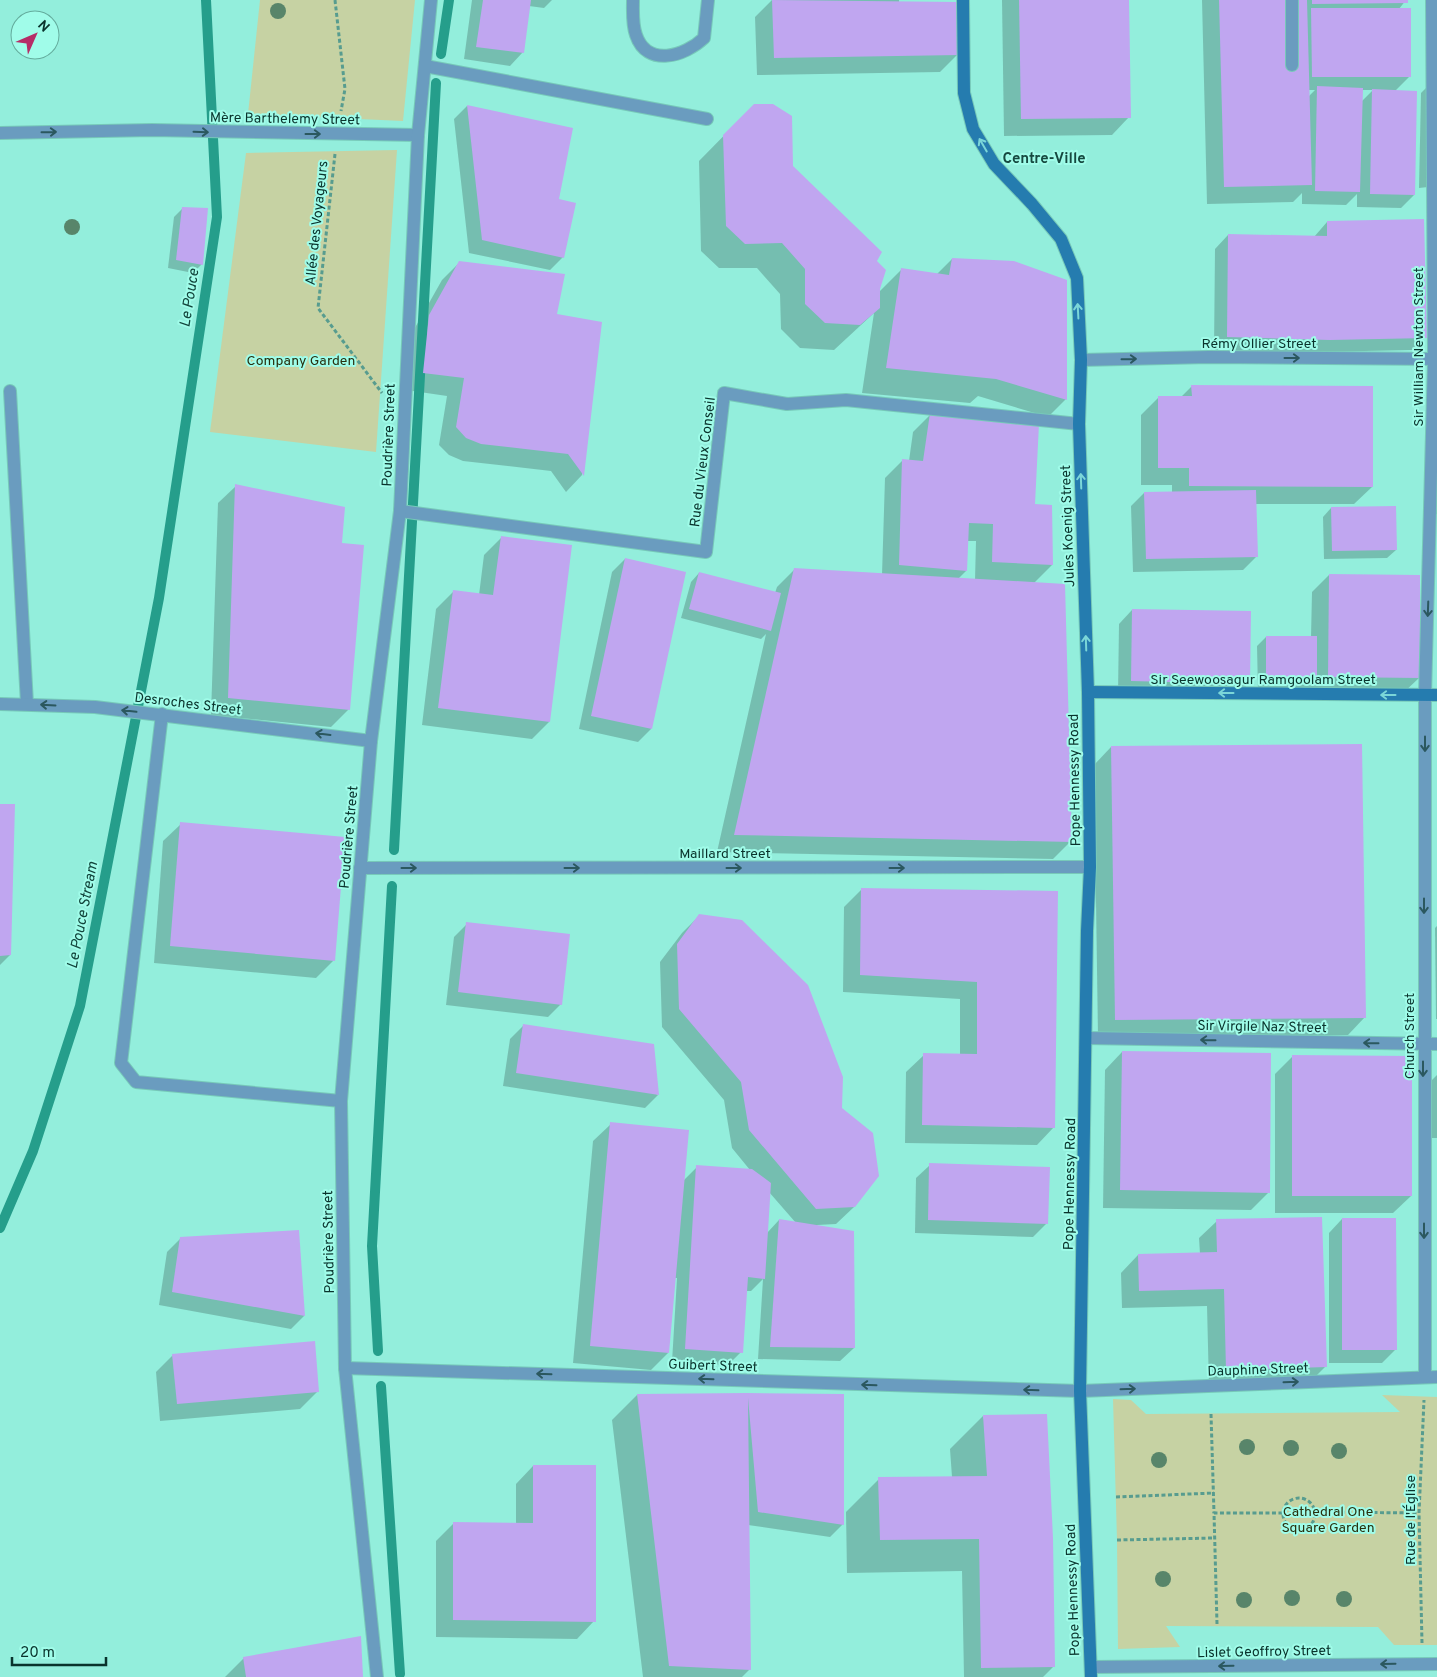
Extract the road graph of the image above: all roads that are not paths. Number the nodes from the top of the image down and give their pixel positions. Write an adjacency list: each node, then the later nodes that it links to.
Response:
1 (431, 0): 8 (street, Poudrière Street)
2 (633, 0): 3 (street)
3 (708, 0)
4 (963, 0): 13 (main road, Jules Koenig Street, one-way to 4)
5 (1292, 0): 7 (street)
6 (1432, 0): 12 (street, Sir William Newton Street)
7 (1292, 65)
8 (425, 66): 9 (street); 11 (street, Poudrière Street)
9 (707, 119)
10 (0, 133): 11 (street, Mère Barthelemy Street, one-way to 11)
11 (418, 135): 16 (street, Poudrière Street)
12 (1436, 359): 13 (street, Rémy Ollier Street, one-way to 12); 18 (street, Sir William Newton Street, one-way to 18)
13 (1081, 360): 15 (main road, Jules Koenig Street)
14 (10, 391): 20 (street)
15 (1079, 424): 16 (street, Rue du Vieux Conseil); 17 (main road, Jules Koenig Street, one-way to 15)
16 (402, 512): 22 (street, Poudrière Street)
17 (1088, 692): 18 (main road, Sir Seewoosagur Ramgoolam Street, one-way to 17); 23 (main road, Pope Hennessy Road)
18 (1431, 695): 26 (street, Church Street, one-way to 26)
19 (0, 704): 20 (street, Desroches Street)
20 (27, 704): 21 (street, Desroches Street, one-way to 20)
21 (162, 714): 22 (street, Desroches Street, one-way to 21); 28 (street)
22 (371, 740): 24 (street, Poudrière Street)
23 (1090, 867): 24 (street, Maillard Street, one-way to 23); 25 (main road, Pope Hennessy Road)
24 (360, 868): 28 (street, Poudrière Street)
25 (1087, 1038): 26 (street, Sir Virgile Naz Street, one-way to 25); 31 (main road, Pope Hennessy Road)
26 (1423, 1044): 27 (street, Sir Virgile Naz Street); 30 (street, Church Street, one-way to 30)
27 (1437, 1044)
28 (341, 1101): 29 (street, Poudrière Street)
29 (345, 1368): 31 (street, Guibert Street, one-way to 29); 35 (street, Poudrière Street)
30 (1431, 1377): 31 (street, Dauphine Street, one-way to 30)
31 (1080, 1392): 34 (main road, Pope Hennessy Road)
32 (1437, 1664): 33 (street, Lislet Geoffroy Street)
33 (1422, 1670): 34 (street, Lislet Geoffroy Street, one-way to 34)
34 (1091, 1672)
35 (377, 1677)

